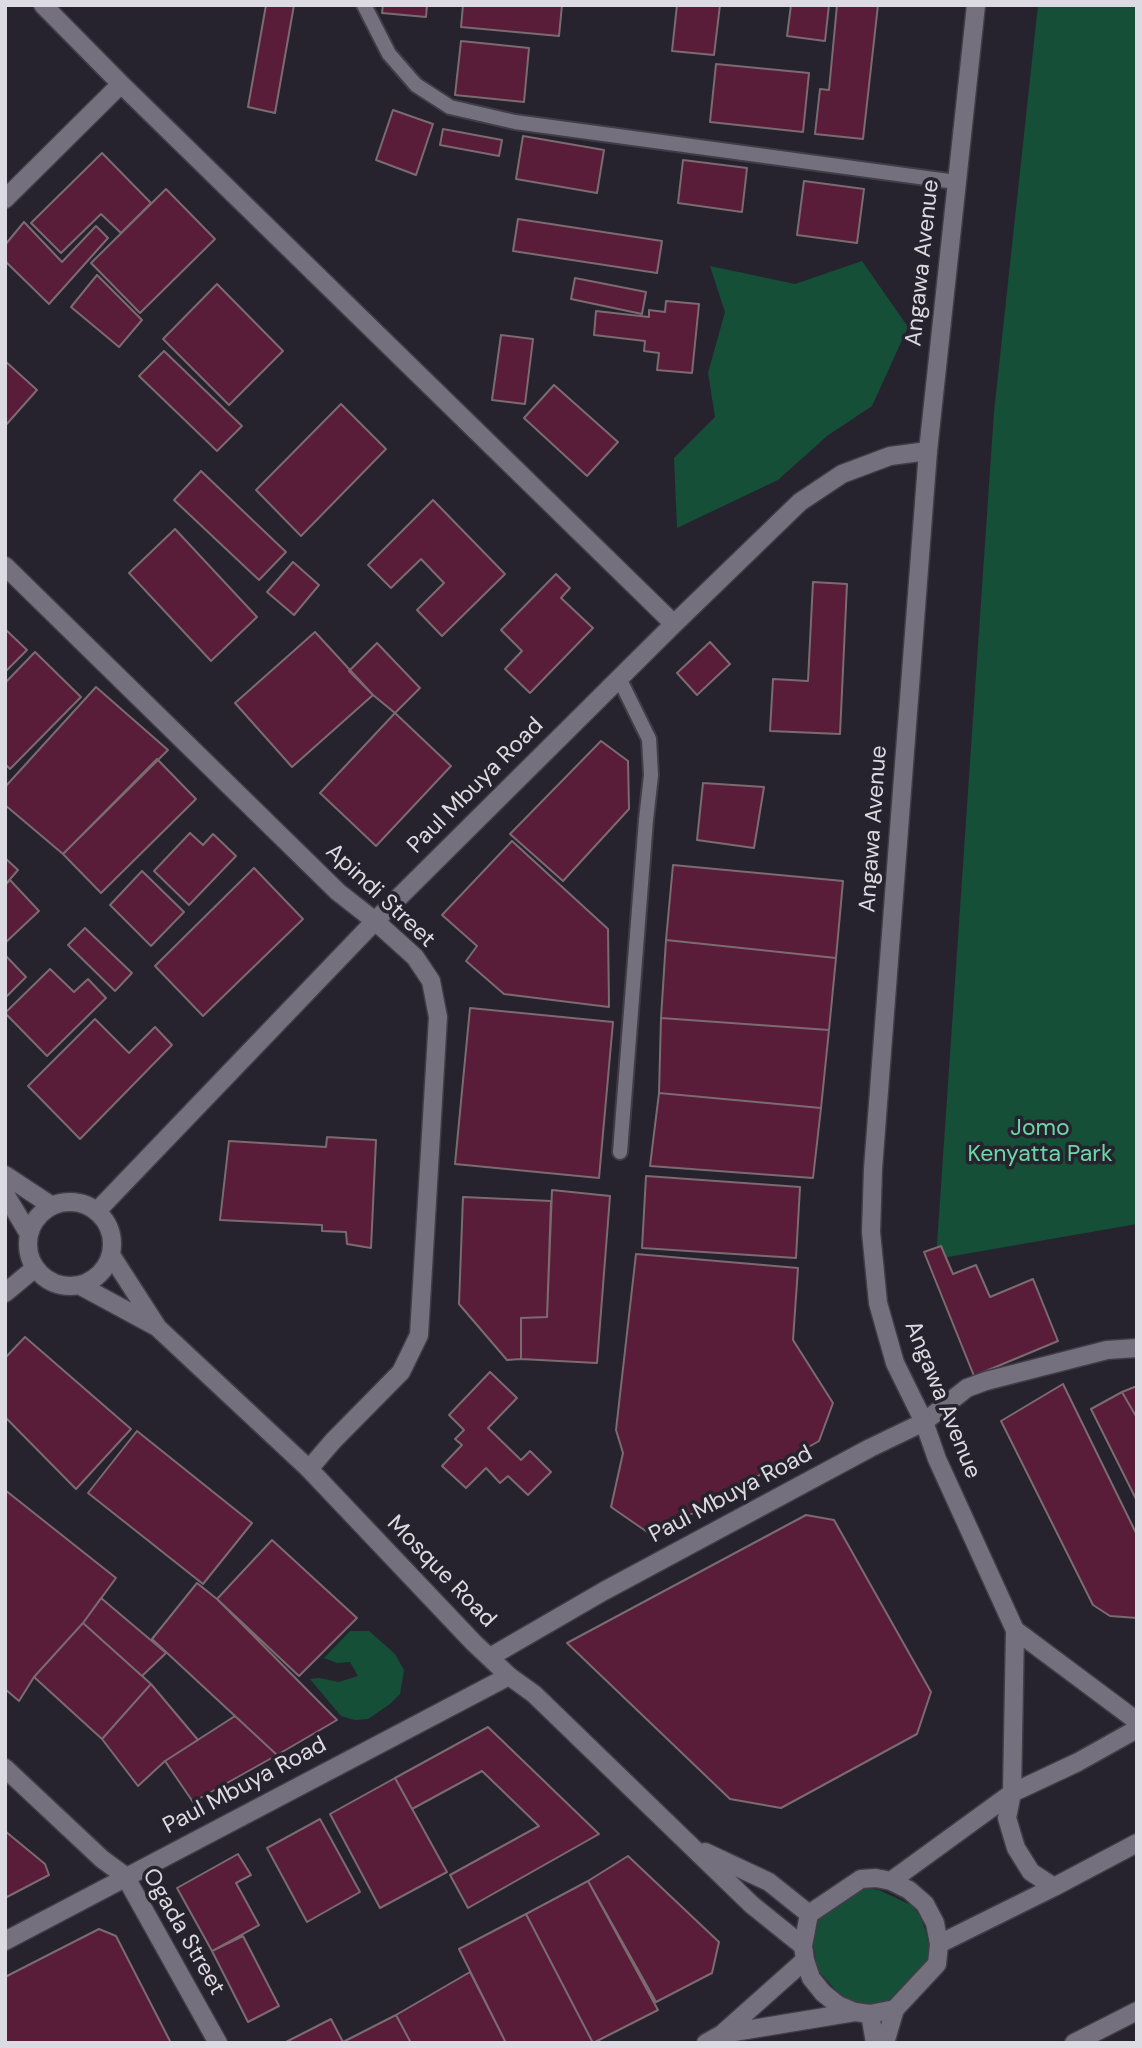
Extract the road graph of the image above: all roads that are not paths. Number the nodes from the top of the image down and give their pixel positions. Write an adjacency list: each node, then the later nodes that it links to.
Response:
1 (43, 5): 4 (street)
2 (365, 5): 5 (lane)
3 (976, 5): 5 (street, Angawa Avenue)
4 (121, 84): 6 (street); 9 (street)
5 (956, 182): 7 (street, Angawa Avenue)
6 (5, 199)
7 (928, 451): 9 (street, Paul Mbuya Road); 24 (street, Angawa Avenue)
8 (5, 566): 11 (street, Apindi Street)
9 (674, 624): 10 (street, Paul Mbuya Road)
10 (619, 678): 11 (street, Paul Mbuya Road); 12 (lane)
11 (375, 921): 16 (street, Paul Mbuya Road); 25 (street, Apindi Street)
12 (620, 1152)
13 (5, 1175): 15 (street)
14 (5, 1194): 17 (street)
15 (52, 1206): 16 (street); 17 (street)
16 (97, 1211): 18 (street)
17 (29, 1234): 19 (street)
18 (111, 1255): 20 (street); 22 (street, Mosque Road)
19 (35, 1268): 20 (street); 21 (street)
20 (81, 1286): 22 (street, Mosque Road)
21 (5, 1293)
22 (158, 1328): 25 (street, Mosque Road)
23 (1137, 1348): 24 (street, Paul Mbuya Road)
24 (924, 1422): 26 (street, Angawa Avenue); 27 (street, Paul Mbuya Road)
25 (309, 1469): 27 (street, Mosque Road)
26 (1015, 1630): 29 (street, Angawa Avenue); 32 (street, Angawa Avenue)
27 (490, 1657): 28 (street, Mosque Road)
28 (509, 1676): 34 (street, Mosque Road); 35 (street, Paul Mbuya Road)
29 (1137, 1721)
30 (1137, 1729): 32 (street)
31 (5, 1768): 35 (street, Ogada Street)
32 (1012, 1793): 36 (street); 37 (street, Angawa Avenue)
33 (1137, 1843): 37 (street)
34 (692, 1846): 38 (street, Mosque Road); 41 (street, Mosque Road)
35 (125, 1877): 39 (street, Paul Mbuya Road); 46 (street, Ogada Street)
36 (891, 1881): 38 (street); 40 (street)
37 (1054, 1887): 40 (street)
38 (809, 1914): 41 (street)
39 (5, 1941)
40 (939, 1944): 42 (street)
41 (804, 1953): 44 (street); 45 (street)
42 (895, 2008): 44 (street); 48 (street)
43 (1137, 2011): 49 (street)
44 (862, 2013): 45 (street); 47 (street)
45 (714, 2039)
46 (218, 2043)
47 (875, 2043)
48 (885, 2043)
49 (1074, 2043)

